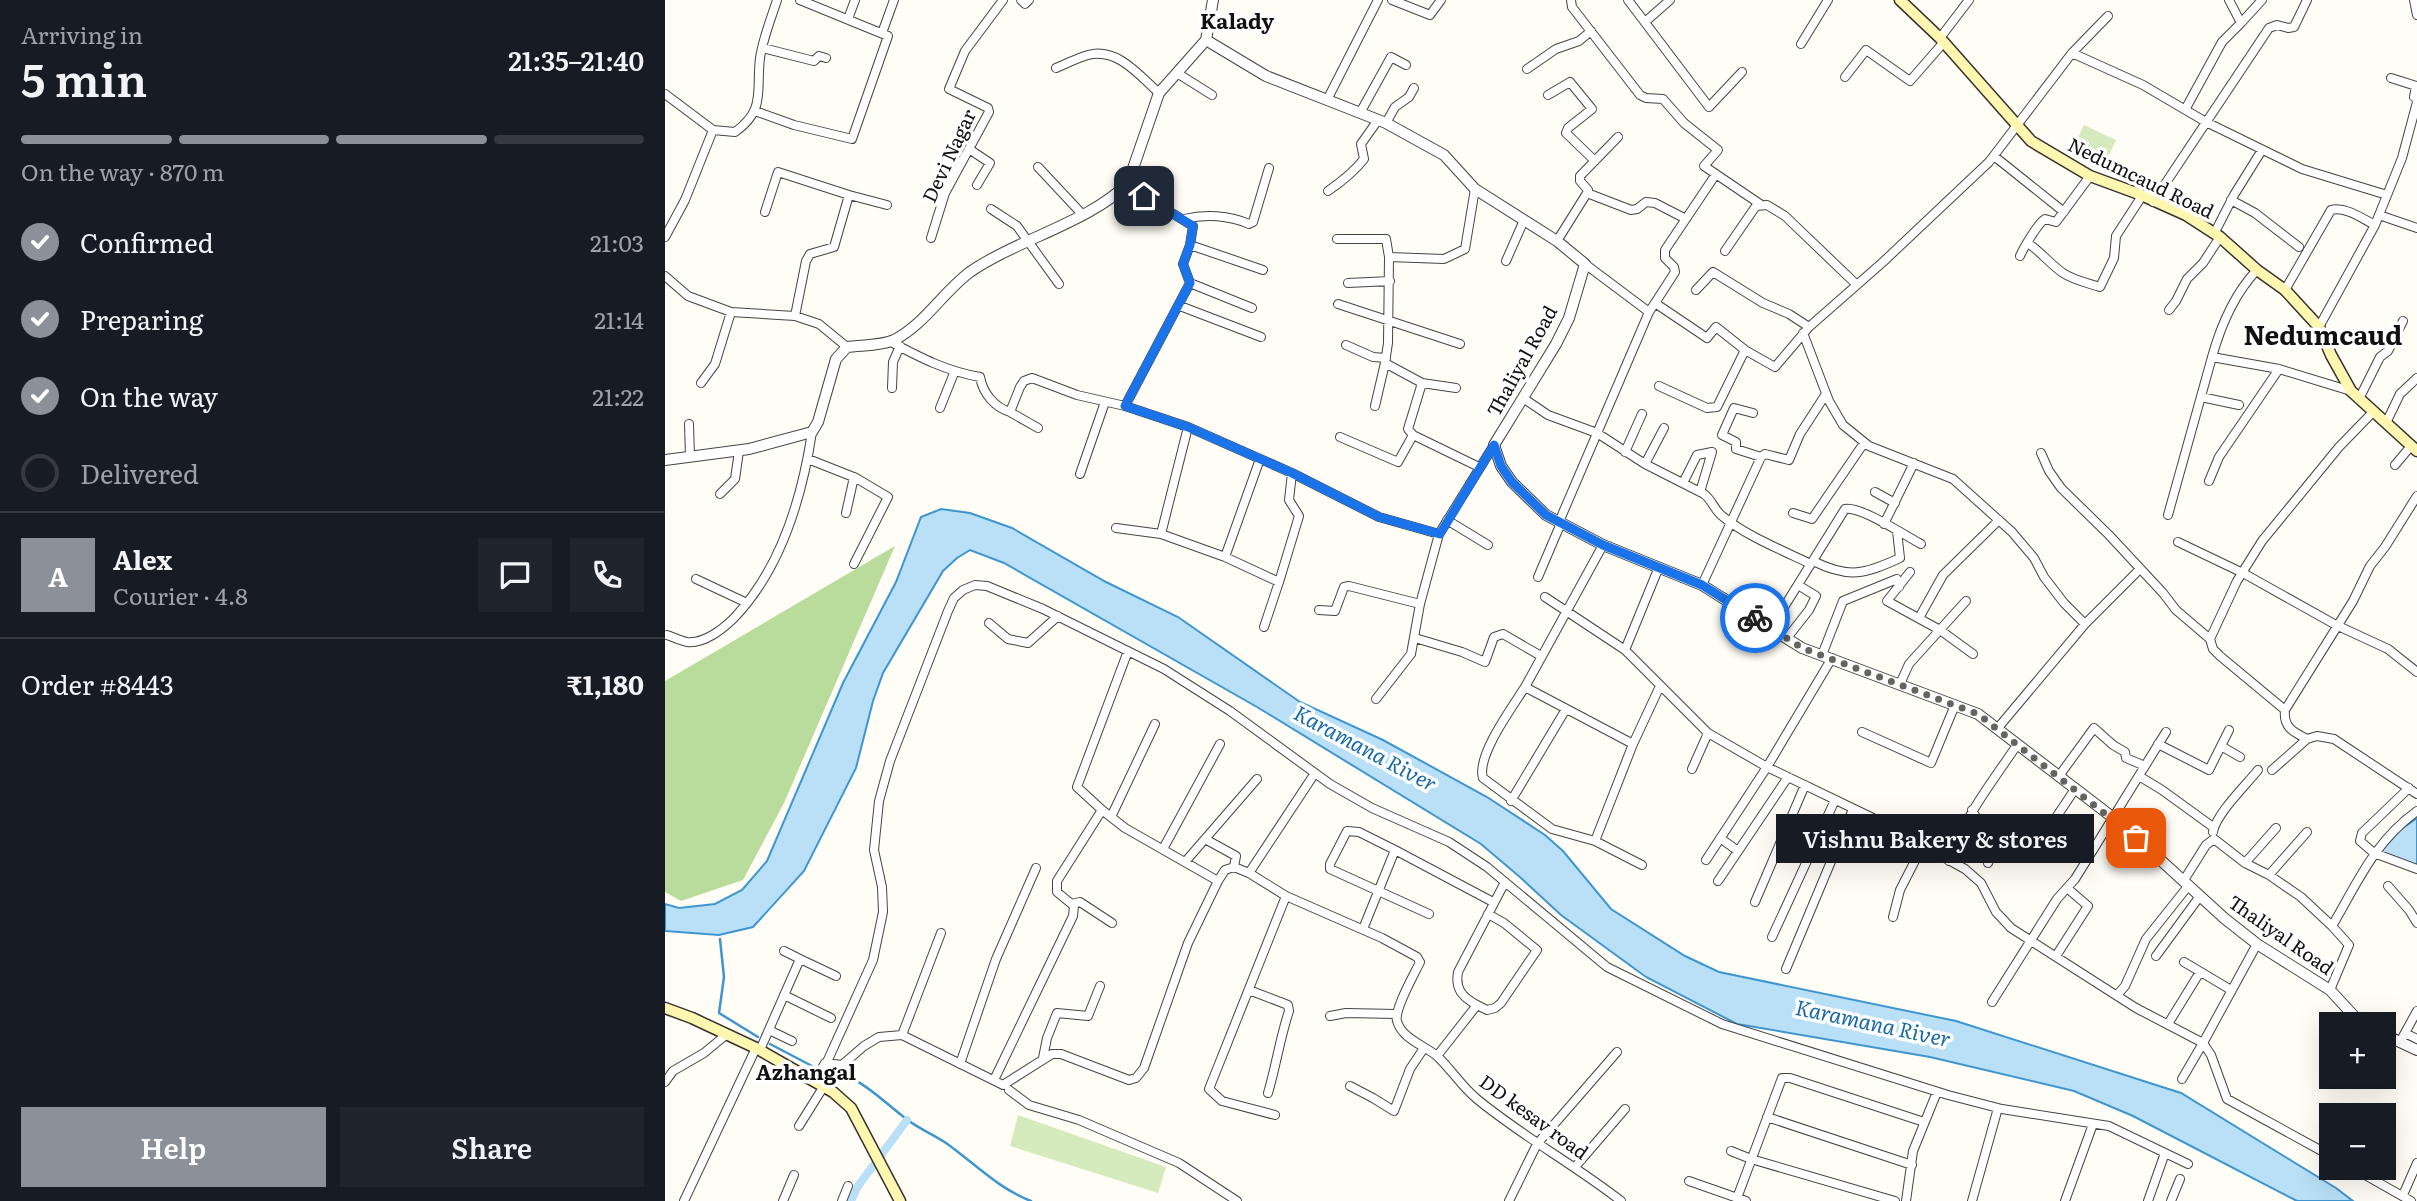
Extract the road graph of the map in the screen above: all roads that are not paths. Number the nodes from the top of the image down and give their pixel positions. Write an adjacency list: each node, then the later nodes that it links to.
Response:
1 (777, 0): 32 (street)
2 (800, 0): 24 (street)
3 (855, 0): 24 (street)
4 (894, 0): 28 (street)
5 (1003, 0): 57 (street, Devi Nagar)
6 (1021, 0): 7 (street)
7 (1029, 0)
8 (1213, 0): 29 (street)
9 (1378, 0): 47 (street)
10 (1392, 0): 11 (street)
11 (1441, 0)
12 (1571, 0): 27 (street)
13 (1628, 0): 25 (street)
14 (1670, 0): 25 (street)
15 (1828, 0): 31 (street)
16 (1900, 0): 30 (main road, Nedumcaud Road)
17 (1969, 0): 30 (street)
18 (2229, 0): 26 (street)
19 (2262, 0): 26 (street)
20 (2307, 0): 53 (street)
21 (2414, 0): 22 (street)
22 (2417, 15)
23 (2108, 16): 33 (street)
24 (848, 19): 28 (street)
25 (1645, 22): 38 (street)
26 (2241, 23): 49 (street)
27 (1591, 31): 37 (street); 63 (street)
28 (882, 33): 50 (street)
29 (1206, 40): 39 (street); 47 (street)
30 (1942, 40): 40 (street); 54 (main road, Nedumcaud Road)
31 (1801, 44)
32 (763, 48): 34 (street); 50 (street)
33 (2072, 53): 49 (street); 54 (street)
34 (826, 58)
35 (1406, 65): 51 (street)
36 (1056, 68): 43 (street)
37 (1528, 69)
38 (1742, 72)
39 (1177, 73): 43 (street); 45 (street)
40 (1845, 77)
41 (2391, 78): 48 (street)
42 (1414, 88): 52 (street)
43 (1159, 93): 65 (street)
44 (665, 94): 55 (street)
45 (1212, 95)
46 (1548, 95): 60 (street)
47 (1327, 100): 51 (street)
48 (2417, 100): 71 (street)
49 (2186, 108): 53 (street)
50 (755, 111): 55 (street)
51 (1360, 113): 52 (street)
52 (1382, 121): 67 (street); 68 (street)
53 (2206, 122): 58 (street); 74 (street)
54 (2017, 125): 59 (street); 64 (main road, Nedumcaud Road)
55 (713, 130): 87 (street)
56 (1618, 137): 60 (street)
57 (969, 149): 66 (street); 89 (street, Devi Nagar)
58 (2262, 150): 71 (street); 73 (street)
59 (1994, 156): 79 (street); 108 (street)
60 (1595, 161): 69 (street)
61 (1038, 167): 80 (street)
62 (1269, 167): 82 (street)
63 (1716, 174): 75 (street); 83 (street)
64 (2091, 176): 72 (main road, Nedumcaud Road); 79 (street)
65 (1128, 183): 80 (street); 82 (street)
66 (977, 185)
67 (1475, 189): 84 (street); 97 (street)
68 (1328, 191)
69 (1587, 193): 83 (street); 92 (street)
70 (849, 195): 76 (street); 78 (street); 118 (street)
71 (2387, 195): 81 (street)
72 (2142, 196): 74 (main road, Nedumcaud Road); 93 (street)
73 (2231, 200): 88 (street); 95 (street)
74 (2153, 202): 88 (main road, Nedumcaud Road)
75 (1761, 204): 96 (street); 108 (street)
76 (887, 205)
77 (991, 209): 91 (street)
78 (765, 212)
79 (2064, 212): 93 (street)
80 (1082, 214): 91 (street)
81 (2379, 215): 85 (street); 86 (street)
82 (1184, 219): 94 (street)
83 (1686, 219): 111 (street)
84 (1524, 220): 92 (street); 99 (street)
85 (2375, 225): 110 (street); 121 (street)
86 (2417, 228)
87 (667, 231)
88 (2217, 235): 102 (main road, Nedumcaud Road); 115 (street)
89 (931, 238)
90 (1337, 239): 97 (street)
91 (1026, 241): 107 (street); 124 (street)
92 (1557, 241): 100 (street)
93 (2029, 244): 98 (street)
94 (1190, 245): 101 (street); 105 (street)
95 (2299, 247)
96 (1725, 251)
97 (1389, 257): 104 (street)
98 (2020, 257)
99 (1506, 261)
100 (1585, 264): 117 (street); 142 (street, Thaliyal Road)
101 (1263, 270)
102 (2257, 270): 110 (main road, Nedumcaud Road); 129 (street)
103 (665, 276): 116 (street)
104 (1390, 281): 106 (street); 119 (street)
105 (1190, 283): 113 (street); 114 (street)
106 (1347, 283)
107 (1059, 284)
108 (1857, 285): 122 (street)
109 (1696, 290): 122 (street)
110 (2285, 290): 121 (main road, Nedumcaud Road)
111 (1655, 303): 117 (street); 128 (street)
112 (1338, 304): 119 (street)
113 (1180, 306): 123 (street); 146 (street)
114 (1252, 308)
115 (2169, 310)
116 (731, 312): 118 (street); 134 (street)
117 (1649, 312): 160 (street)
118 (795, 316): 127 (street)
119 (1388, 321): 125 (street); 130 (street)
120 (2403, 321): 140 (street)
121 (2319, 327): 140 (main road, Nedumcaud Road)
122 (1806, 330): 128 (street); 139 (street)
123 (1261, 337)
124 (896, 344): 127 (street); 132 (street); 137 (street)
125 (1460, 344)
126 (1346, 345): 130 (street)
127 (847, 347): 159 (street)
128 (1745, 350): 144 (street)
129 (2212, 357): 131 (street); 141 (street)
130 (1385, 360): 135 (street); 147 (street)
131 (2279, 369): 140 (street); 181 (street)
132 (954, 373): 148 (street); 150 (street)
133 (2417, 379): 154 (street)
134 (701, 383)
135 (1422, 383): 138 (street); 161 (street)
136 (1659, 386): 144 (street)
137 (892, 388)
138 (1456, 388)
139 (1826, 394): 163 (street); 170 (street)
140 (2355, 395): 151 (main road, Nedumcaud Road)
141 (2201, 397): 145 (street); 190 (street)
142 (1523, 398): 160 (street); 164 (street, Thaliyal Road)
143 (1105, 402): 146 (street); 150 (street); 179 (street)
144 (1721, 402): 149 (street)
145 (2239, 405)
146 (1125, 406): 156 (street)
147 (1375, 406)
148 (940, 408)
149 (1734, 408): 152 (street); 170 (street)
150 (1010, 412): 157 (street)
151 (2373, 412): 154 (main road, Nedumcaud Road); 210 (street)
152 (1753, 413)
153 (1642, 414): 167 (street)
154 (2386, 423): 165 (main road, Nedumcaud Road)
155 (689, 424): 169 (street)
156 (1188, 427): 173 (street); 198 (street)
157 (1038, 428)
158 (1664, 428): 175 (street)
159 (812, 432): 166 (street); 171 (street)
160 (1597, 433): 167 (street); 194 (street)
161 (1413, 435): 162 (street); 177 (street)
162 (1340, 437)
163 (1864, 443): 174 (street); 189 (street)
164 (1494, 445): 177 (street); 194 (street, Thaliyal Road)
165 (2414, 449): 176 (street)
166 (739, 451): 169 (street); 185 (street)
167 (1625, 452): 175 (street)
168 (2041, 453): 208 (street)
169 (689, 457): 172 (street)
170 (1761, 457): 193 (street)
171 (807, 459): 180 (street); 219 (street)
172 (665, 460)
173 (1260, 460): 178 (street); 204 (street)
174 (1915, 463): 187 (street); 192 (street)
175 (1645, 464): 182 (street)
176 (2395, 465)
177 (1479, 467): 191 (street)
178 (1292, 473): 199 (street); 213 (street)
179 (1080, 474)
180 (854, 477): 188 (street); 206 (street)
181 (2209, 481)
182 (1683, 483): 183 (street); 183 (street)
183 (1700, 492): 193 (street)
184 (1875, 492): 187 (street)
185 (720, 494)
186 (2417, 496): 227 (street)
187 (1895, 503): 195 (street)
188 (846, 513)
189 (1793, 513)
190 (2168, 514)
191 (1447, 520): 199 (street); 202 (street)
192 (1999, 520): 224 (street); 226 (street)
193 (1731, 521): 205 (street); 214 (street)
194 (1560, 523): 203 (street, Thaliyal Road); 211 (street)
195 (1884, 524): 197 (street); 205 (street)
196 (1116, 528): 198 (street)
197 (1896, 531): 201 (street); 205 (street)
198 (1161, 534): 204 (street)
199 (1440, 534): 220 (street)
200 (2178, 542): 210 (street)
201 (1921, 544)
202 (1488, 545)
203 (1603, 545): 207 (street, Thaliyal Road); 222 (street)
204 (1225, 557): 213 (street)
205 (1812, 563): 215 (street)
206 (854, 564)
207 (1659, 567): 214 (street, Thaliyal Road); 235 (street)
208 (2140, 569): 226 (street); 234 (street)
209 (1910, 572): 216 (street)
210 (2243, 573): 227 (street); 234 (street)
211 (1538, 577)
212 (696, 579): 219 (street)
213 (1279, 582): 228 (street)
214 (1702, 585): 229 (street, Thaliyal Road)
215 (1798, 585): 229 (street); 233 (street)
216 (1899, 587): 224 (street); 239 (street)
217 (1545, 597): 222 (street)
218 (1966, 601): 230 (street)
219 (747, 603): 231 (street)
220 (1420, 604): 221 (street); 232 (street)
221 (1319, 610)
222 (1566, 611): 235 (street); 238 (street)
223 (1058, 616): 225 (street); 236 (street); 367 (street)
224 (1919, 618): 230 (street)
225 (989, 623)
226 (2085, 624): 249 (street)
227 (2336, 625): 240 (street); 247 (street)
228 (1264, 627)
229 (1771, 628): 233 (street, Thaliyal Road)
230 (1940, 630): 237 (street); 241 (street)
231 (667, 635)
232 (1415, 638): 238 (street); 244 (street)
233 (1787, 638): 239 (street, Thaliyal Road)
234 (2210, 639): 247 (street)
235 (1625, 650): 242 (street)
236 (1128, 651): 266 (street); 278 (street)
237 (1973, 654)
238 (1541, 656): 243 (street)
239 (1827, 657): 241 (street, Thaliyal Road); 262 (street)
240 (2417, 672)
241 (1900, 684): 245 (street, Thaliyal Road)
242 (1660, 686): 253 (street); 256 (street)
243 (1525, 687): 246 (street); 276 (street)
244 (1376, 699)
245 (1955, 705): 249 (street, Thaliyal Road); 251 (street)
246 (1566, 709): 256 (street); 276 (street)
247 (2285, 710): 254 (street)
248 (1155, 724): 281 (street)
249 (1997, 729): 257 (street, Thaliyal Road)
250 (2229, 730): 259 (street)
251 (1862, 732)
252 (2166, 732): 258 (street)
253 (1708, 733): 262 (street); 263 (street)
254 (2307, 739): 265 (street); 272 (street)
255 (1220, 744): 292 (street)
256 (1633, 744): 290 (street)
257 (2017, 744): 267 (street, Thaliyal Road); 279 (street)
258 (2158, 744): 259 (street); 261 (street)
259 (2221, 746): 260 (street)
260 (2240, 757)
261 (2145, 766): 267 (street); 268 (street)
262 (1767, 768): 269 (street); 287 (street)
263 (1692, 769)
264 (2258, 770): 283 (street)
265 (2272, 770)
266 (1315, 773): 305 (street); 309 (street)
267 (2059, 776): 273 (street, Thaliyal Road)
268 (2139, 776): 282 (street); 283 (street)
269 (1788, 777): 271 (street); 294 (street)
270 (1257, 779): 288 (street)
271 (1805, 785): 275 (street); 317 (street)
272 (2409, 788): 274 (street); 295 (street)
273 (2075, 789): 282 (street, Thaliyal Road); 284 (street)
274 (2417, 794)
275 (1835, 800): 277 (street); 327 (street)
276 (1511, 801): 290 (street)
277 (1853, 809): 291 (street); 335 (street)
278 (1102, 810): 281 (street); 318 (street)
279 (1972, 810): 297 (street); 299 (street)
280 (2417, 811): 295 (street)
281 (1111, 817): 292 (street)
282 (2113, 818): 310 (street, Thaliyal Road); 312 (street)
283 (2213, 827): 289 (street)
284 (2049, 828)
285 (2276, 828): 300 (street)
286 (2307, 832): 306 (street)
287 (1720, 838): 294 (street); 296 (street)
288 (1205, 839): 298 (street); 302 (street)
289 (2214, 839): 300 (street); 310 (street)
290 (1595, 841): 301 (street)
291 (1922, 847): 297 (street); 321 (street)
292 (1163, 849): 298 (street)
293 (1395, 850): 313 (street); 313 (street); 316 (street)
294 (1738, 851): 308 (street)
295 (2374, 853): 304 (street); 324 (street)
296 (1706, 860)
297 (1949, 861): 328 (street)
298 (1185, 862): 307 (street)
299 (1988, 863)
300 (2245, 863): 306 (street)
301 (1642, 865)
302 (1234, 867): 305 (street); 307 (street)
303 (1036, 868): 368 (street)
304 (2417, 869)
305 (1249, 873): 315 (street)
306 (2269, 875): 324 (street)
307 (1218, 881): 366 (street)
308 (1718, 881)
309 (1505, 882): 316 (street); 375 (street)
310 (2186, 882): 314 (street, Thaliyal Road); 343 (street)
311 (2388, 886): 323 (street)
312 (2067, 888): 328 (street); 331 (street)
313 (1377, 891): 319 (street); 325 (street)
314 (2200, 895): 329 (street, Thaliyal Road); 332 (street)
315 (1286, 896): 325 (street); 339 (street)
316 (1493, 902): 320 (street)
317 (1755, 902)
318 (1072, 904): 322 (street); 370 (street)
319 (1429, 914)
320 (1488, 914): 345 (street); 345 (street)
321 (1893, 917)
322 (1112, 923)
323 (2417, 923)
324 (2332, 926): 341 (street)
325 (1363, 929): 349 (street)
326 (941, 933): 355 (street)
327 (1773, 937)
328 (2032, 941): 331 (street); 344 (street)
329 (2257, 944): 340 (street); 341 (street, Thaliyal Road)
330 (784, 951): 333 (street)
331 (2056, 956): 343 (street)
332 (2156, 956)
333 (800, 959): 337 (street); 342 (street)
334 (2184, 962): 336 (street)
335 (1786, 969)
336 (2200, 972): 340 (street); 352 (street)
337 (836, 976)
338 (1100, 986): 366 (street)
339 (1249, 990): 376 (street); 379 (street)
340 (2231, 990): 360 (street)
341 (2330, 990): 348 (street, Thaliyal Road)
342 (784, 995): 351 (street); 353 (street)
343 (2117, 995): 352 (street)
344 (1992, 1002)
345 (1477, 1005): 365 (street)
346 (665, 1008): 354 (main road)
347 (2417, 1011): 357 (street)
348 (2350, 1012)
349 (1397, 1014): 350 (street); 361 (street, DD kesav road)
350 (1330, 1016)
351 (831, 1018)
352 (2168, 1024): 360 (street)
353 (769, 1030): 359 (street); 362 (street)
354 (727, 1034): 362 (main road); 371 (street)
355 (902, 1035): 367 (street); 368 (street)
356 (2396, 1036): 357 (street)
357 (2403, 1037): 358 (street); 363 (street)
358 (2417, 1039)
359 (792, 1041)
360 (2203, 1043): 369 (street); 385 (street)
361 (1424, 1048): 365 (street, DD kesav road); 373 (street)
362 (758, 1049): 372 (main road); 400 (street)
363 (2417, 1050)
364 (1617, 1052): 384 (street)
365 (1437, 1056): 384 (street, DD kesav road)
366 (1043, 1058): 370 (street)
367 (827, 1062): 372 (street)
368 (960, 1064): 370 (street)
369 (2182, 1079)
370 (994, 1080)
371 (665, 1082)
372 (819, 1083): 383 (street); 403 (main road)
373 (1350, 1087)
374 (1009, 1090): 404 (street)
375 (1937, 1092): 377 (street); 381 (street)
376 (1268, 1093)
377 (1998, 1108): 382 (street); 409 (street)
378 (1625, 1109): 392 (street)
379 (1275, 1115)
380 (1767, 1116): 381 (street); 388 (street); 391 (street)
381 (1924, 1122): 391 (street)
382 (2094, 1124): 387 (street); 410 (street)
383 (799, 1126)
384 (1537, 1143): 392 (street, DD kesav road); 405 (street)
385 (2319, 1149)
386 (1731, 1151): 388 (street)
387 (2165, 1153): 390 (street); 411 (street)
388 (1751, 1159): 399 (street); 407 (street)
389 (2417, 1163): 398 (street)
390 (2188, 1164)
391 (1912, 1165): 408 (street)
392 (1575, 1167): 406 (street, DD kesav road)
393 (794, 1175): 401 (street)
394 (2180, 1179): 412 (street)
395 (2375, 1180): 398 (street)
396 (1689, 1181): 399 (street)
397 (848, 1186): 402 (street)
398 (2403, 1195): 413 (street)
399 (1741, 1199)
400 (684, 1201)
401 (783, 1201)
402 (842, 1201)
403 (900, 1201)
404 (1237, 1201)
405 (1509, 1201)
406 (1621, 1201)
407 (1895, 1201)
408 (1906, 1201)
409 (1972, 1201)
410 (2065, 1201)
411 (2148, 1201)
412 (2171, 1201)
413 (2411, 1201)

